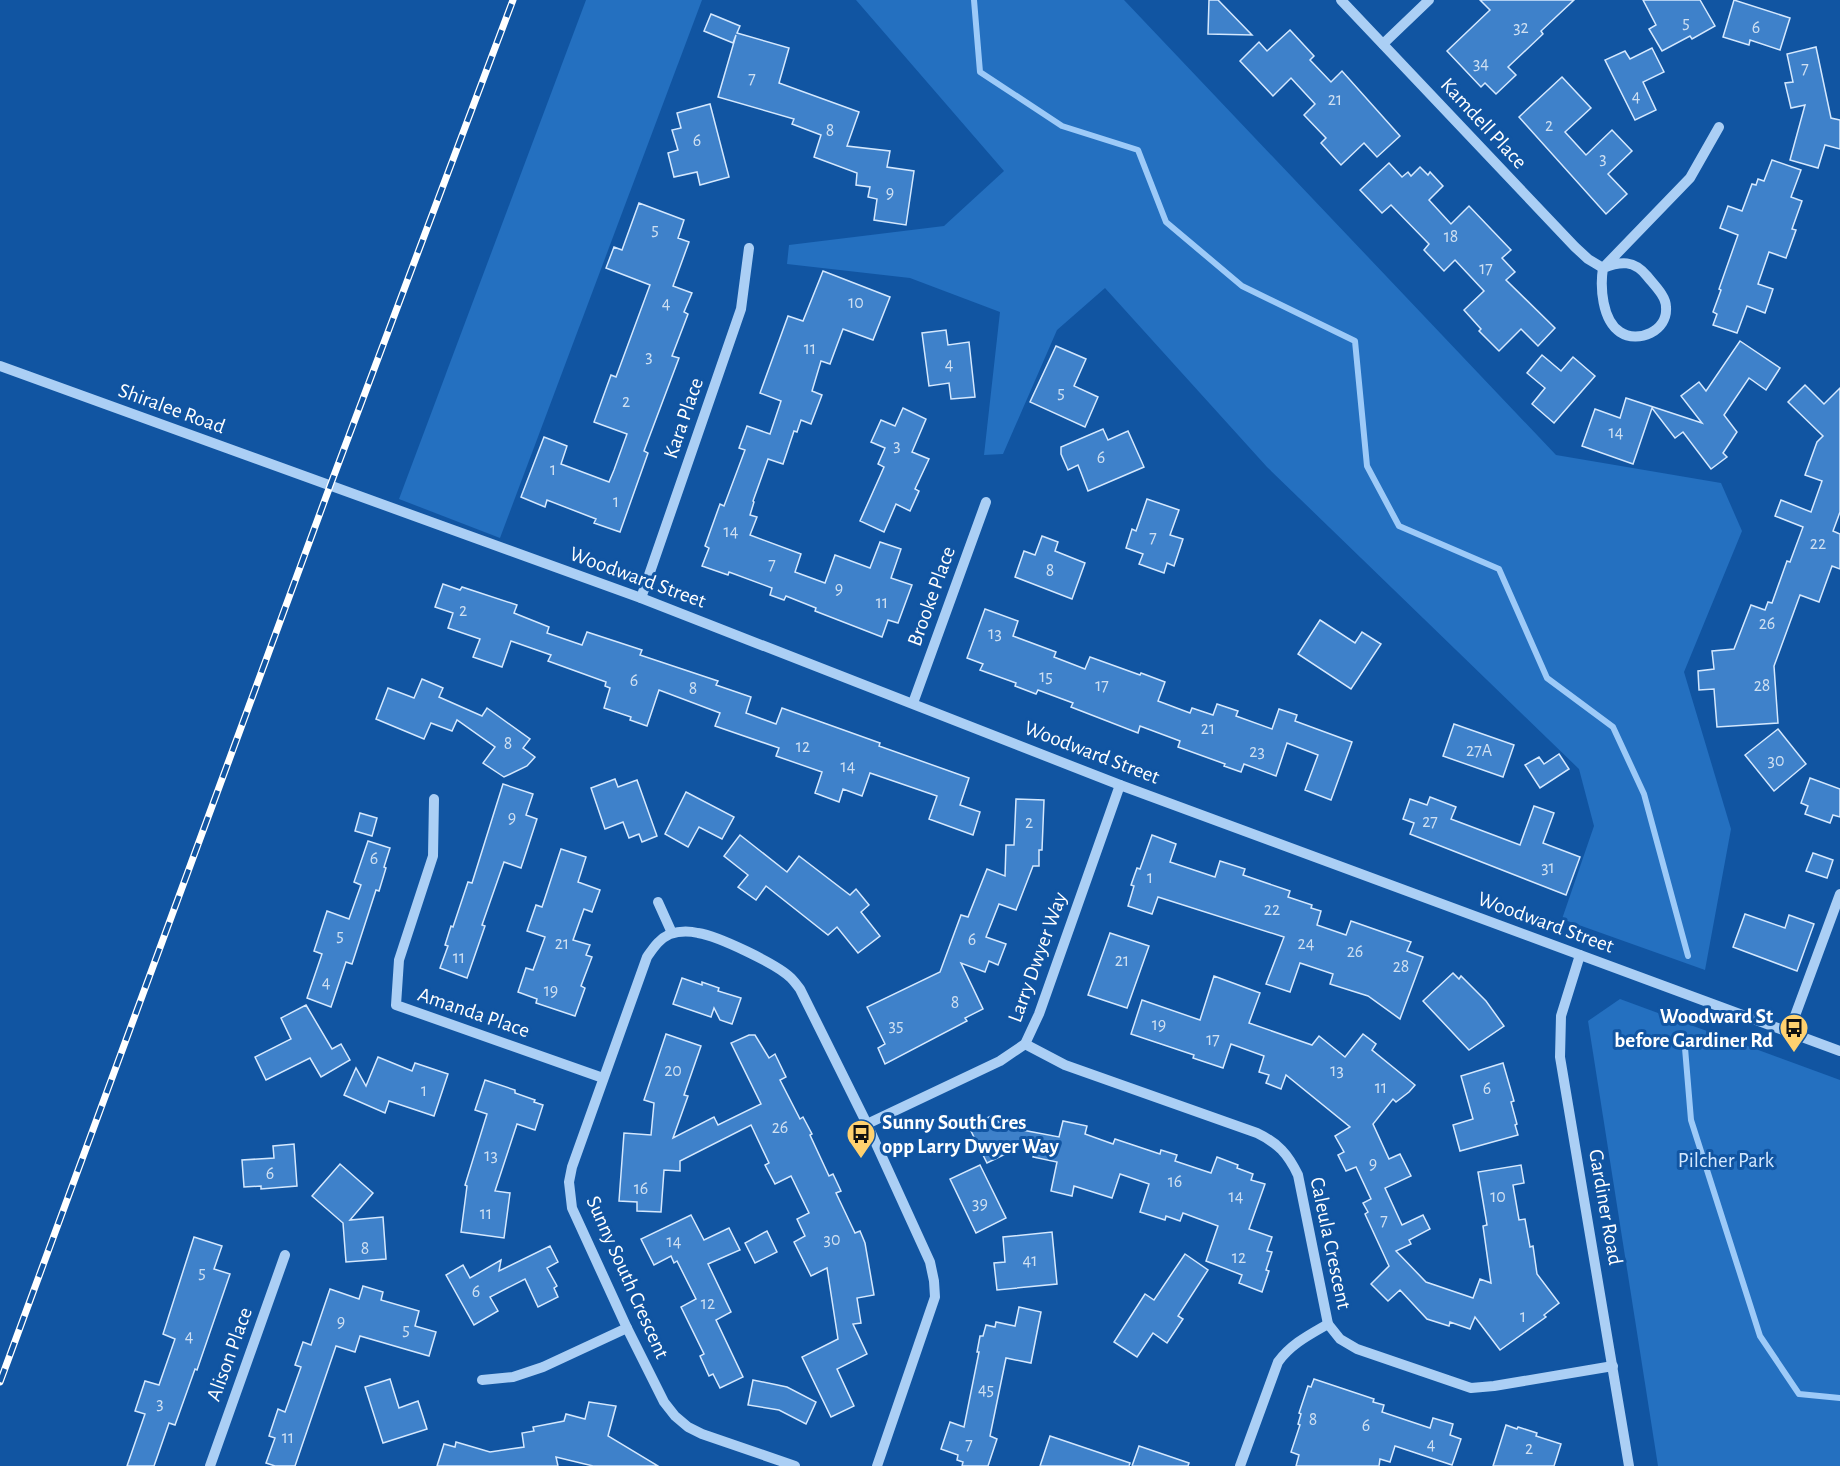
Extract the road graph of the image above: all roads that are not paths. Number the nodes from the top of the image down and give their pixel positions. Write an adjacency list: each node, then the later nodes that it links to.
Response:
1 (1341, 0): 3 (street, Kamdell Place)
2 (1430, 0): 3 (street)
3 (1383, 44): 6 (street, Kamdell Place)
4 (1719, 128): 6 (street)
5 (749, 248): 10 (street, Kara Place)
6 (1603, 268): 6 (street)
7 (0, 366): 8 (street, Shiralee Road)
8 (330, 486): 10 (street, Woodward Street)
9 (986, 502): 11 (street, Brooke Place)
10 (641, 598): 11 (street, Woodward Street)
11 (913, 703): 12 (street, Woodward Street)
12 (1120, 785): 17 (street, Woodward Street); 19 (street, Larry Dwyer Way)
13 (434, 799): 21 (street, Amanda Place)
14 (1840, 894): 18 (street)
15 (658, 902): 16 (street)
16 (672, 933): 21 (street, Sunny South Crescent); 22 (street)
17 (1580, 956): 18 (street, Woodward Street); 26 (street, Gardiner Road)
18 (1789, 1032): 20 (street, Woodward Street)
19 (1025, 1044): 22 (street, Larry Dwyer Way); 24 (street, Caleula Crescent)
20 (1840, 1051)
21 (603, 1078): 25 (street, Sunny South Crescent)
22 (867, 1124): 30 (street)
23 (285, 1255): 28 (street, Alison Place)
24 (1328, 1324): 26 (street, Caleula Crescent); 31 (street)
25 (627, 1328): 27 (street); 29 (street, Sunny South Crescent)
26 (1613, 1366): 32 (street, Gardiner Road)
27 (482, 1380)
28 (210, 1466)
29 (795, 1466)
30 (877, 1466)
31 (1240, 1466)
32 (1629, 1466)

